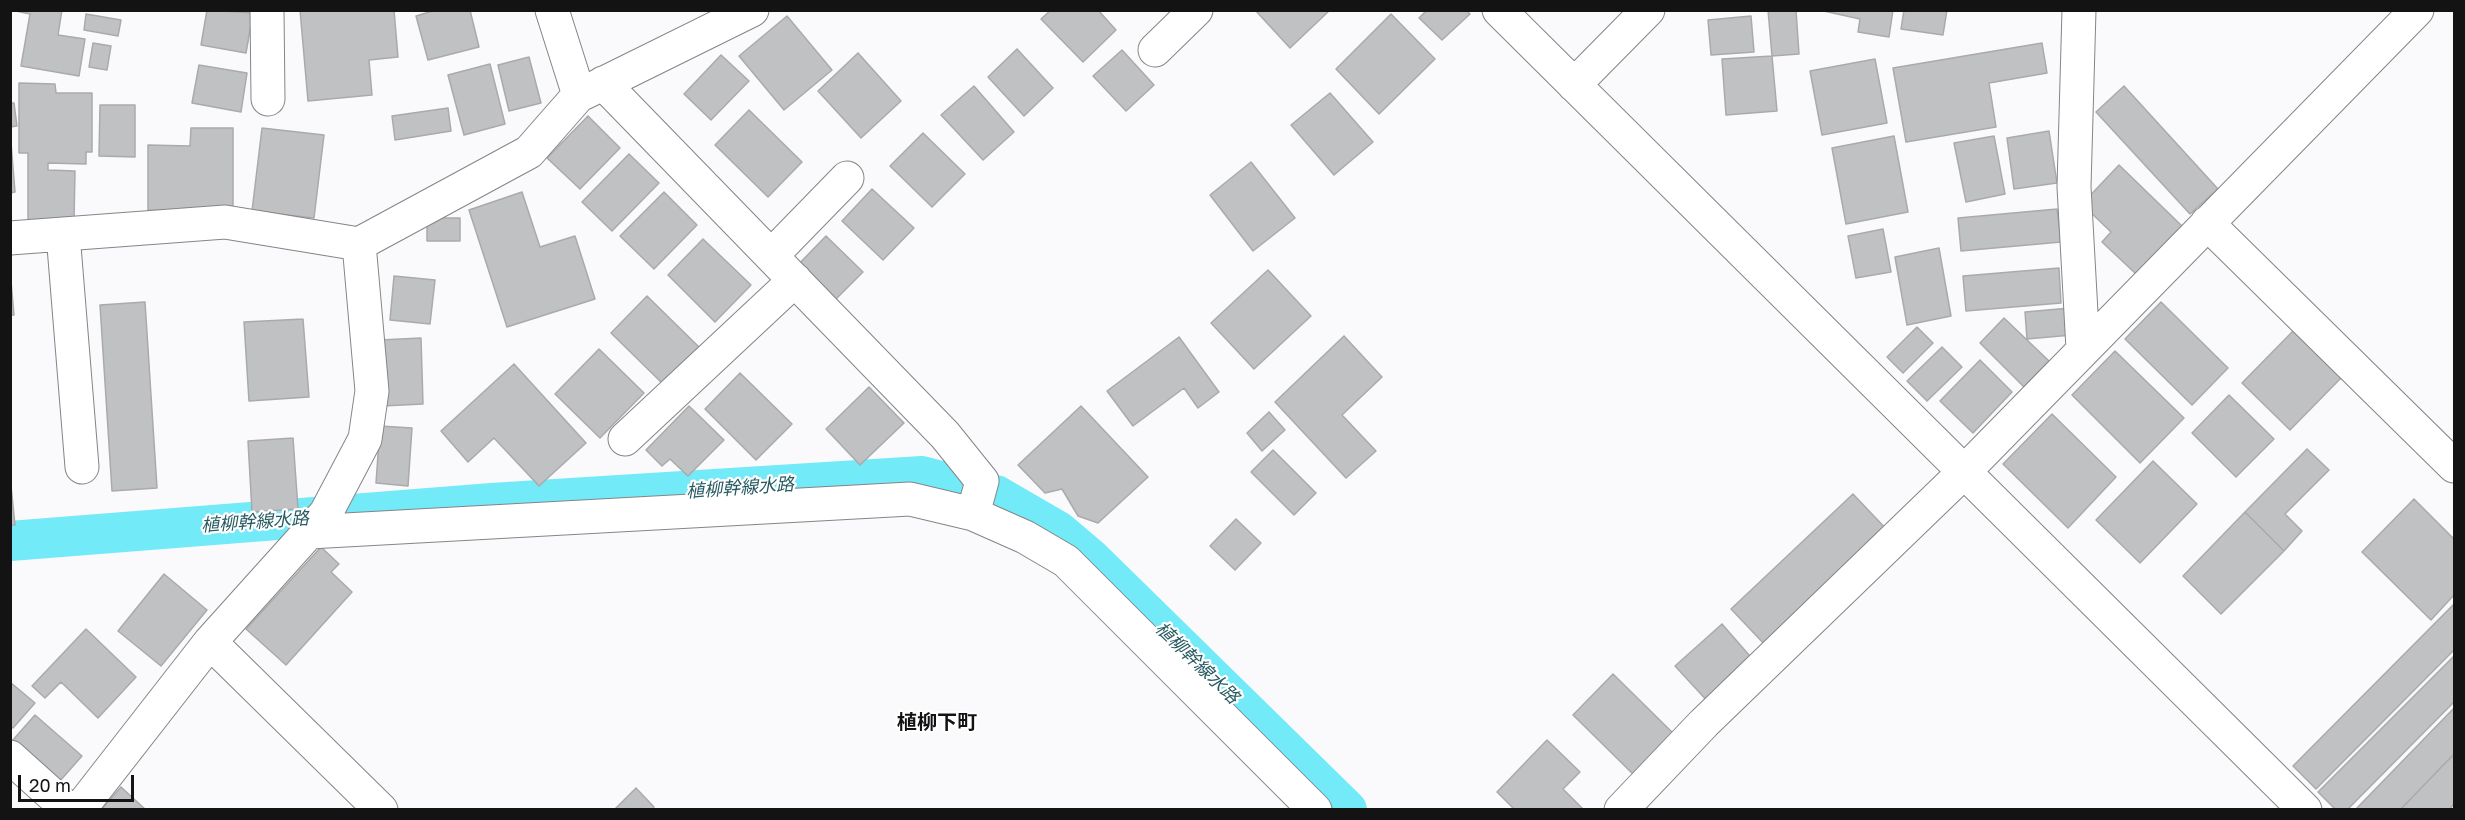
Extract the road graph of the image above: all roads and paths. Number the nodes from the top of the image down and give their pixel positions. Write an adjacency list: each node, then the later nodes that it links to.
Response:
1 (267, 10): 12 (street)
2 (552, 10): 11 (street)
3 (752, 10): 11 (street)
4 (1196, 10): 9 (street)
5 (1499, 10): 10 (street)
6 (1648, 10): 10 (street)
7 (2079, 10): 20 (street)
8 (2416, 10): 14 (street)
9 (1155, 50)
10 (1574, 85): 24 (street)
11 (591, 89): 17 (street); 18 (street)
12 (268, 99)
13 (847, 178): 18 (street)
14 (2207, 223): 20 (street); 22 (street)
15 (63, 234): 16 (street); 17 (street); 23 (street)
16 (10, 238)
17 (359, 244): 26 (street)
18 (771, 256): 19 (street)
19 (795, 280): 21 (street); 25 (street)
20 (2083, 349): 24 (street)
21 (625, 439)
22 (2454, 466)
23 (82, 467)
24 (1963, 472): 33 (street); 34 (street)
25 (973, 514): 26 (street); 32 (street)
26 (309, 532): 27 (street)
27 (210, 642): 30 (street); 31 (street)
28 (10, 757): 29 (street)
29 (69, 810)
30 (79, 810)
31 (381, 810)
32 (1315, 810)
33 (1621, 810)
34 (2305, 810)

